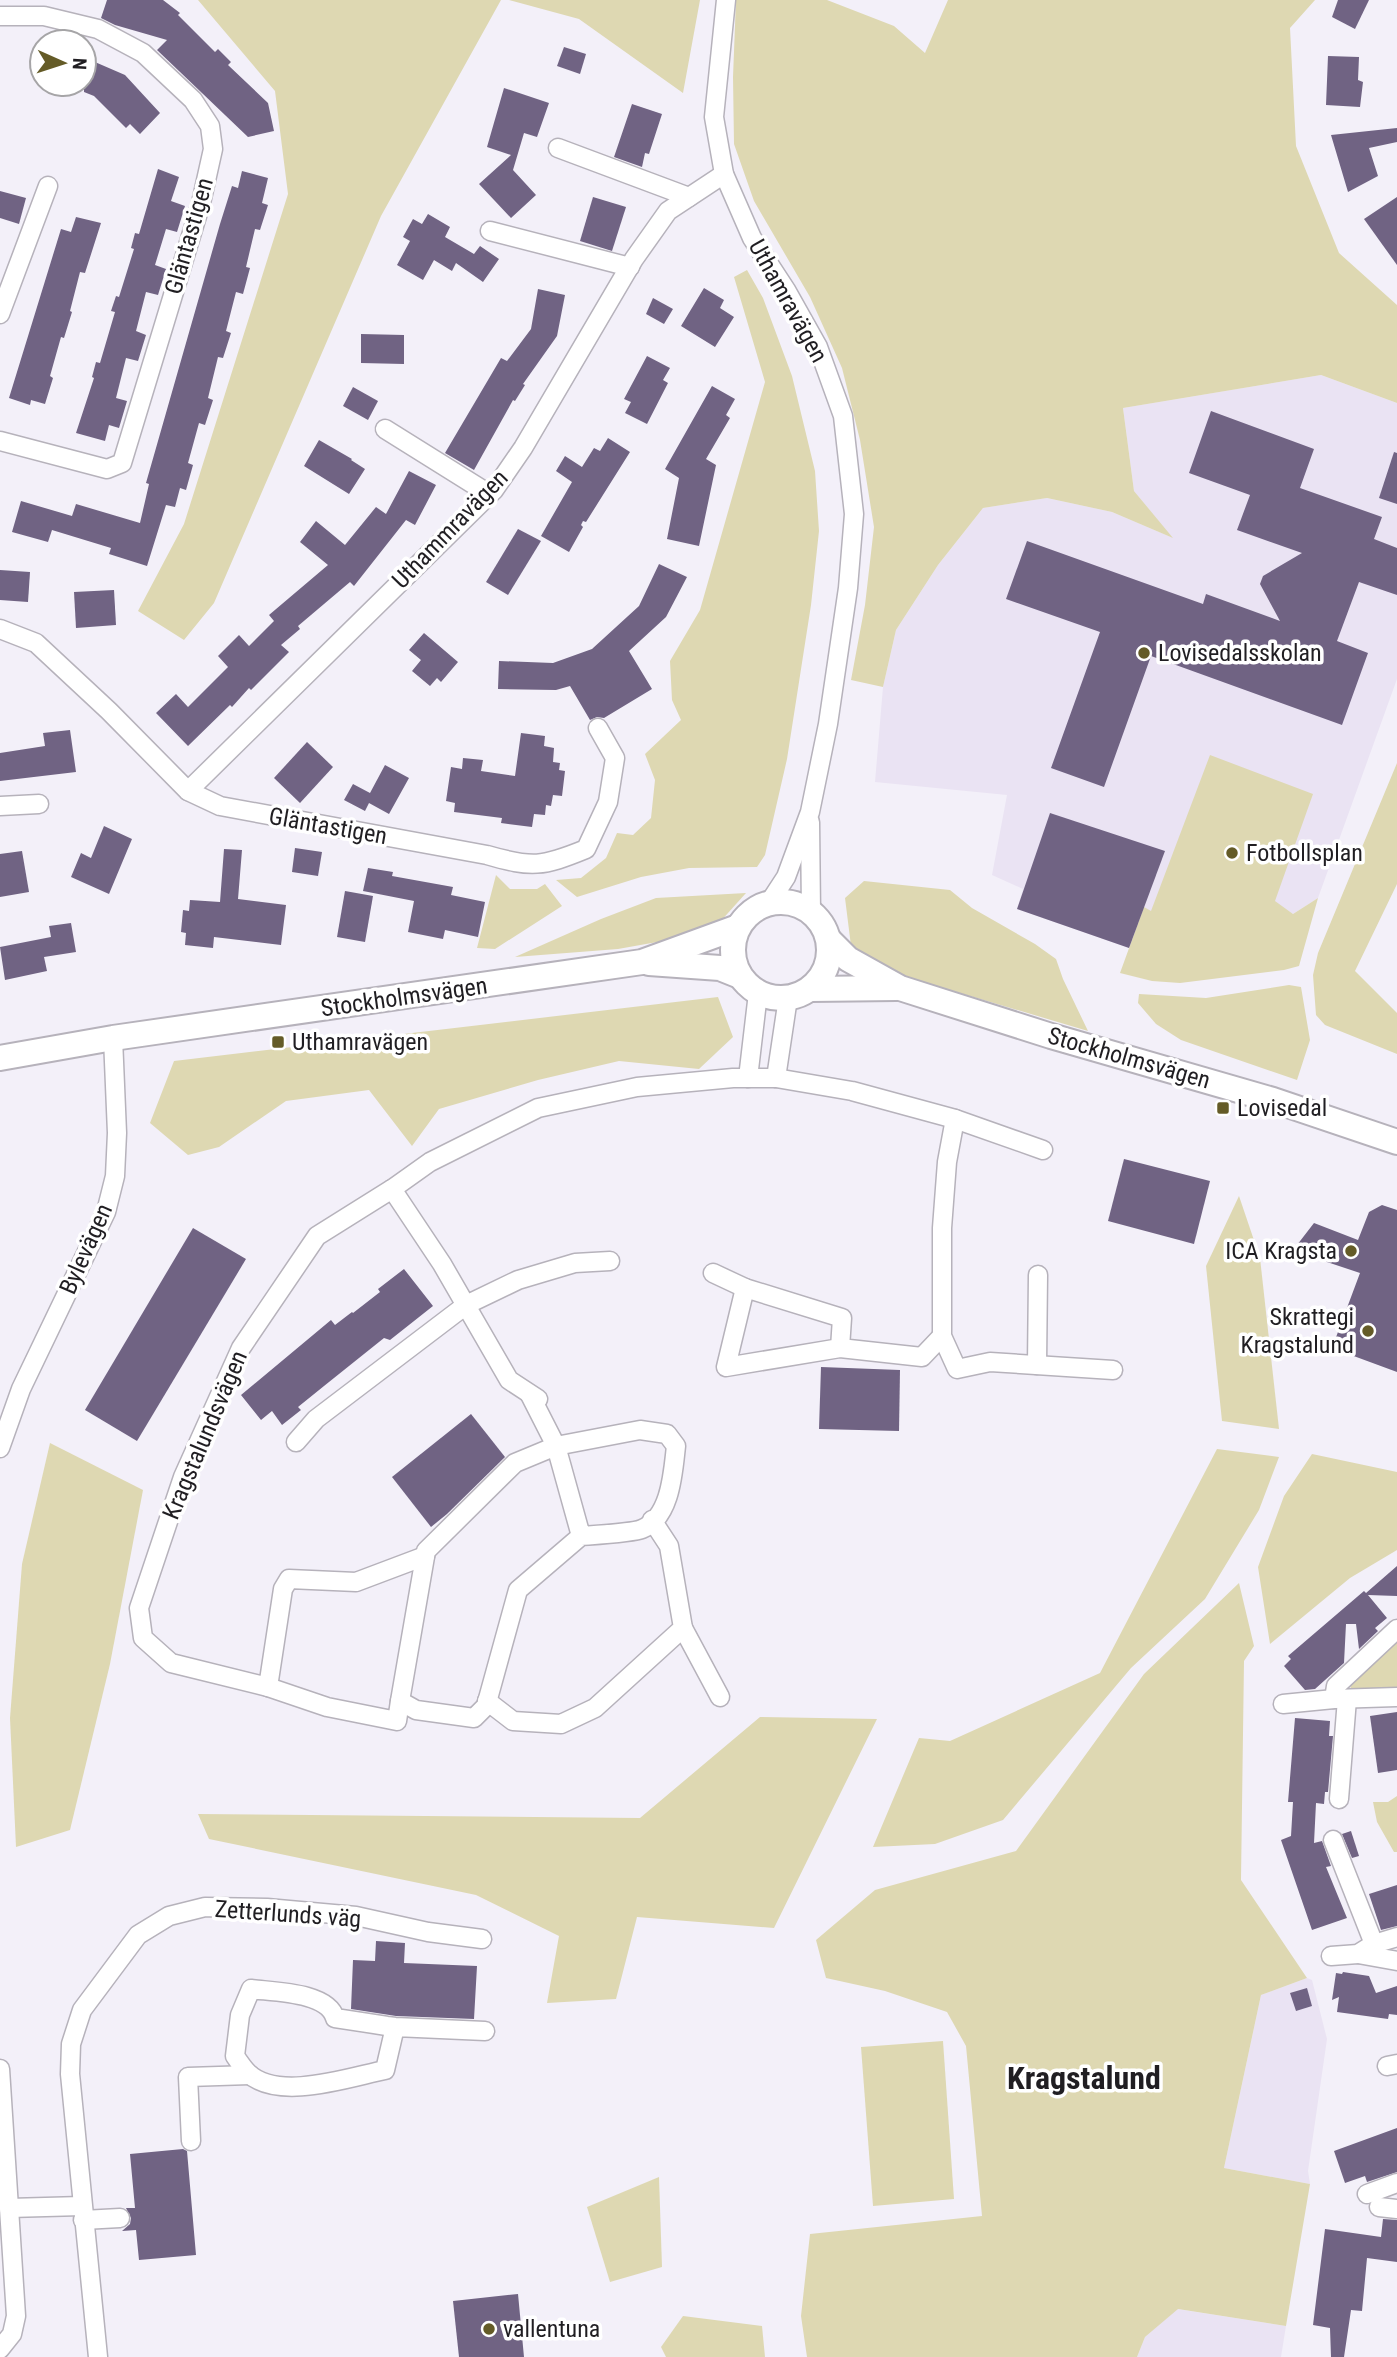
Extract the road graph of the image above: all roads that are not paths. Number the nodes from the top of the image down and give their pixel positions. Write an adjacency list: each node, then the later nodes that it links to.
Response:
1 (726, 0): 4 (street, Uthamravägen)
2 (0, 16): 11 (street, Gläntastigen)
3 (558, 148): 6 (street)
4 (724, 174): 6 (street, Uthammravägen); 18 (street, Uthamravägen)
5 (48, 186): 9 (street)
6 (689, 197): 8 (street, Uthammravägen)
7 (490, 231): 8 (street)
8 (630, 267): 12 (street, Uthammravägen)
9 (0, 314)
10 (386, 429): 12 (street)
11 (0, 441)
12 (489, 495): 15 (street, Uthammravägen)
13 (0, 629): 15 (street, Gläntastigen)
14 (598, 728): 15 (street, Gläntastigen)
15 (188, 791)
16 (39, 804): 17 (street)
17 (0, 806)
18 (810, 812): 19 (street, Uthamravägen); 20 (street, Uthamravägen)
19 (769, 903): 20 (main road); 21 (main road)
20 (811, 912): 22 (main road)
21 (738, 927): 23 (main road, Stockholmsvägen); 24 (main road)
22 (828, 940): 25 (main road, Stockholmsvägen); 27 (main road)
23 (642, 962): 24 (main road, Stockholmsvägen); 28 (main road, Stockholmsvägen)
24 (740, 976): 26 (main road)
25 (900, 988): 27 (main road, Stockholmsvägen); 33 (main road, Stockholmsvägen)
26 (758, 993): 27 (main road); 30 (street)
27 (800, 993): 31 (street)
28 (113, 1038): 29 (main road, Stockholmsvägen); 47 (street, Bylevägen)
29 (0, 1058)
30 (748, 1078): 31 (street, Kragstalundsvägen); 35 (street, Kragstalundsvägen)
31 (776, 1078): 32 (street, Kragstalundsvägen)
32 (955, 1119): 34 (street, Kragstalundsvägen); 41 (street)
33 (1397, 1142)
34 (1043, 1150)
35 (392, 1189): 40 (street); 53 (street, Kragstalundsvägen)
36 (610, 1261): 40 (street)
37 (713, 1273): 39 (street)
38 (1038, 1275): 43 (street)
39 (745, 1288): 42 (street); 42 (street)
40 (466, 1305): 45 (street); 46 (street)
41 (942, 1336): 42 (street); 43 (street)
42 (841, 1348)
43 (1037, 1365): 44 (street)
44 (1113, 1370)
45 (296, 1442)
46 (556, 1446): 48 (street); 49 (street); 50 (street)
47 (0, 1448)
48 (652, 1520): 49 (street); 51 (street)
49 (582, 1536): 58 (street)
50 (425, 1556): 53 (street); 57 (street)
51 (683, 1628): 54 (street); 58 (street)
52 (1397, 1629): 56 (street)
53 (268, 1687): 57 (street, Kragstalundsvägen)
54 (720, 1697)
55 (1397, 1697): 56 (street)
56 (1341, 1699): 59 (street); 60 (street)
57 (400, 1701): 58 (street)
58 (487, 1701)
59 (1283, 1704)
60 (1339, 1799)
61 (1333, 1840): 64 (street)
62 (1397, 1937): 64 (street)
63 (482, 1939): 76 (street, Zetterlunds väg)
64 (1374, 1944): 65 (street)
65 (1358, 1954): 66 (street); 67 (street)
66 (1331, 1956)
67 (1397, 1961)
68 (395, 2026): 69 (street); 71 (street); 71 (street)
69 (485, 2031)
70 (0, 2069): 75 (street)
71 (250, 2075): 72 (street)
72 (191, 2141)
73 (1397, 2183): 74 (street)
74 (1381, 2204)
75 (9, 2208): 76 (street); 78 (street)
76 (83, 2213): 77 (street); 79 (street, Zetterlunds väg)
77 (120, 2218)
78 (0, 2349)
79 (98, 2357)

